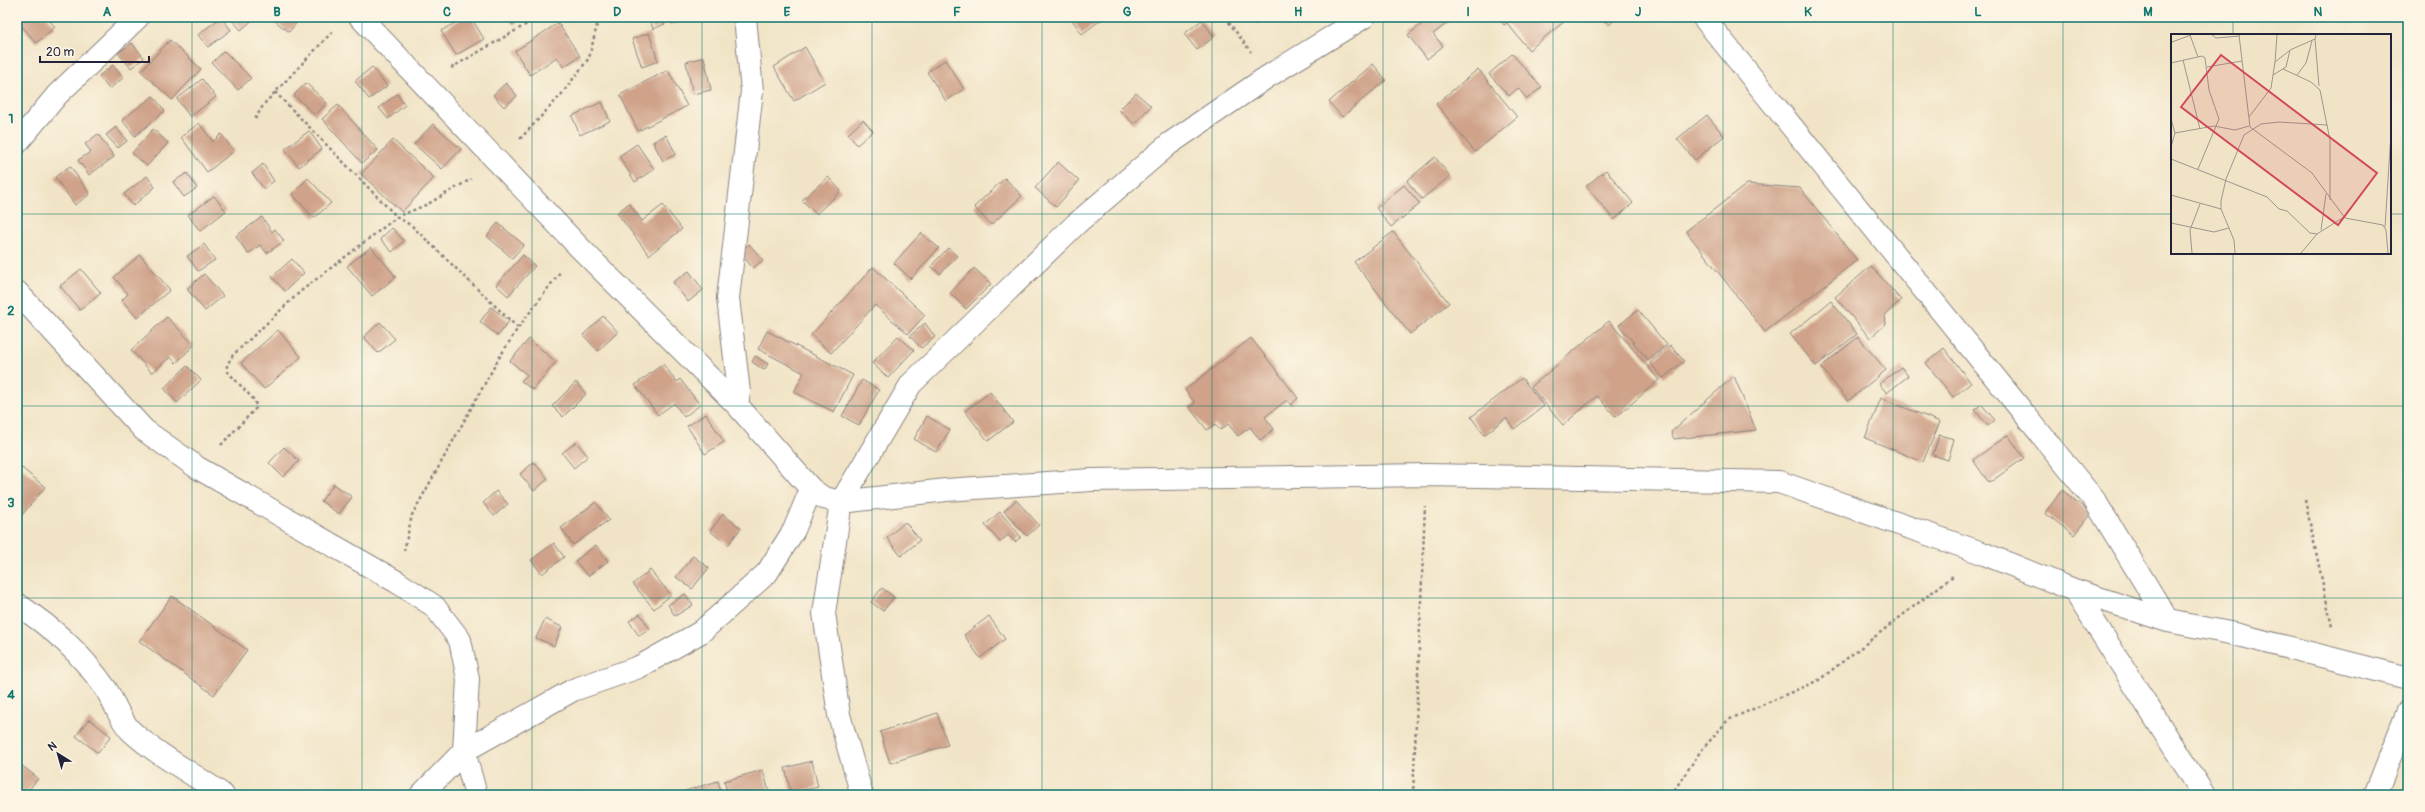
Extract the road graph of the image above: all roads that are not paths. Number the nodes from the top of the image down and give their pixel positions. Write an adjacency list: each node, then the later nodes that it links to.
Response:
1 (138, 17): 6 (street)
2 (360, 17): 8 (street)
3 (745, 17): 8 (street)
4 (1364, 17): 10 (street)
5 (1703, 17): 13 (street)
6 (17, 143)
7 (17, 292): 16 (street)
8 (736, 405): 9 (street)
9 (811, 489): 10 (street); 16 (street)
10 (841, 502): 11 (street); 20 (street)
11 (2074, 590): 13 (street); 21 (street)
12 (17, 604): 17 (street)
13 (2168, 621): 14 (street)
14 (2408, 678)
15 (2408, 710): 22 (street)
16 (464, 751): 18 (street); 19 (street)
17 (222, 795)
18 (421, 795)
19 (476, 795)
20 (862, 795)
21 (2204, 795)
22 (2376, 795)

